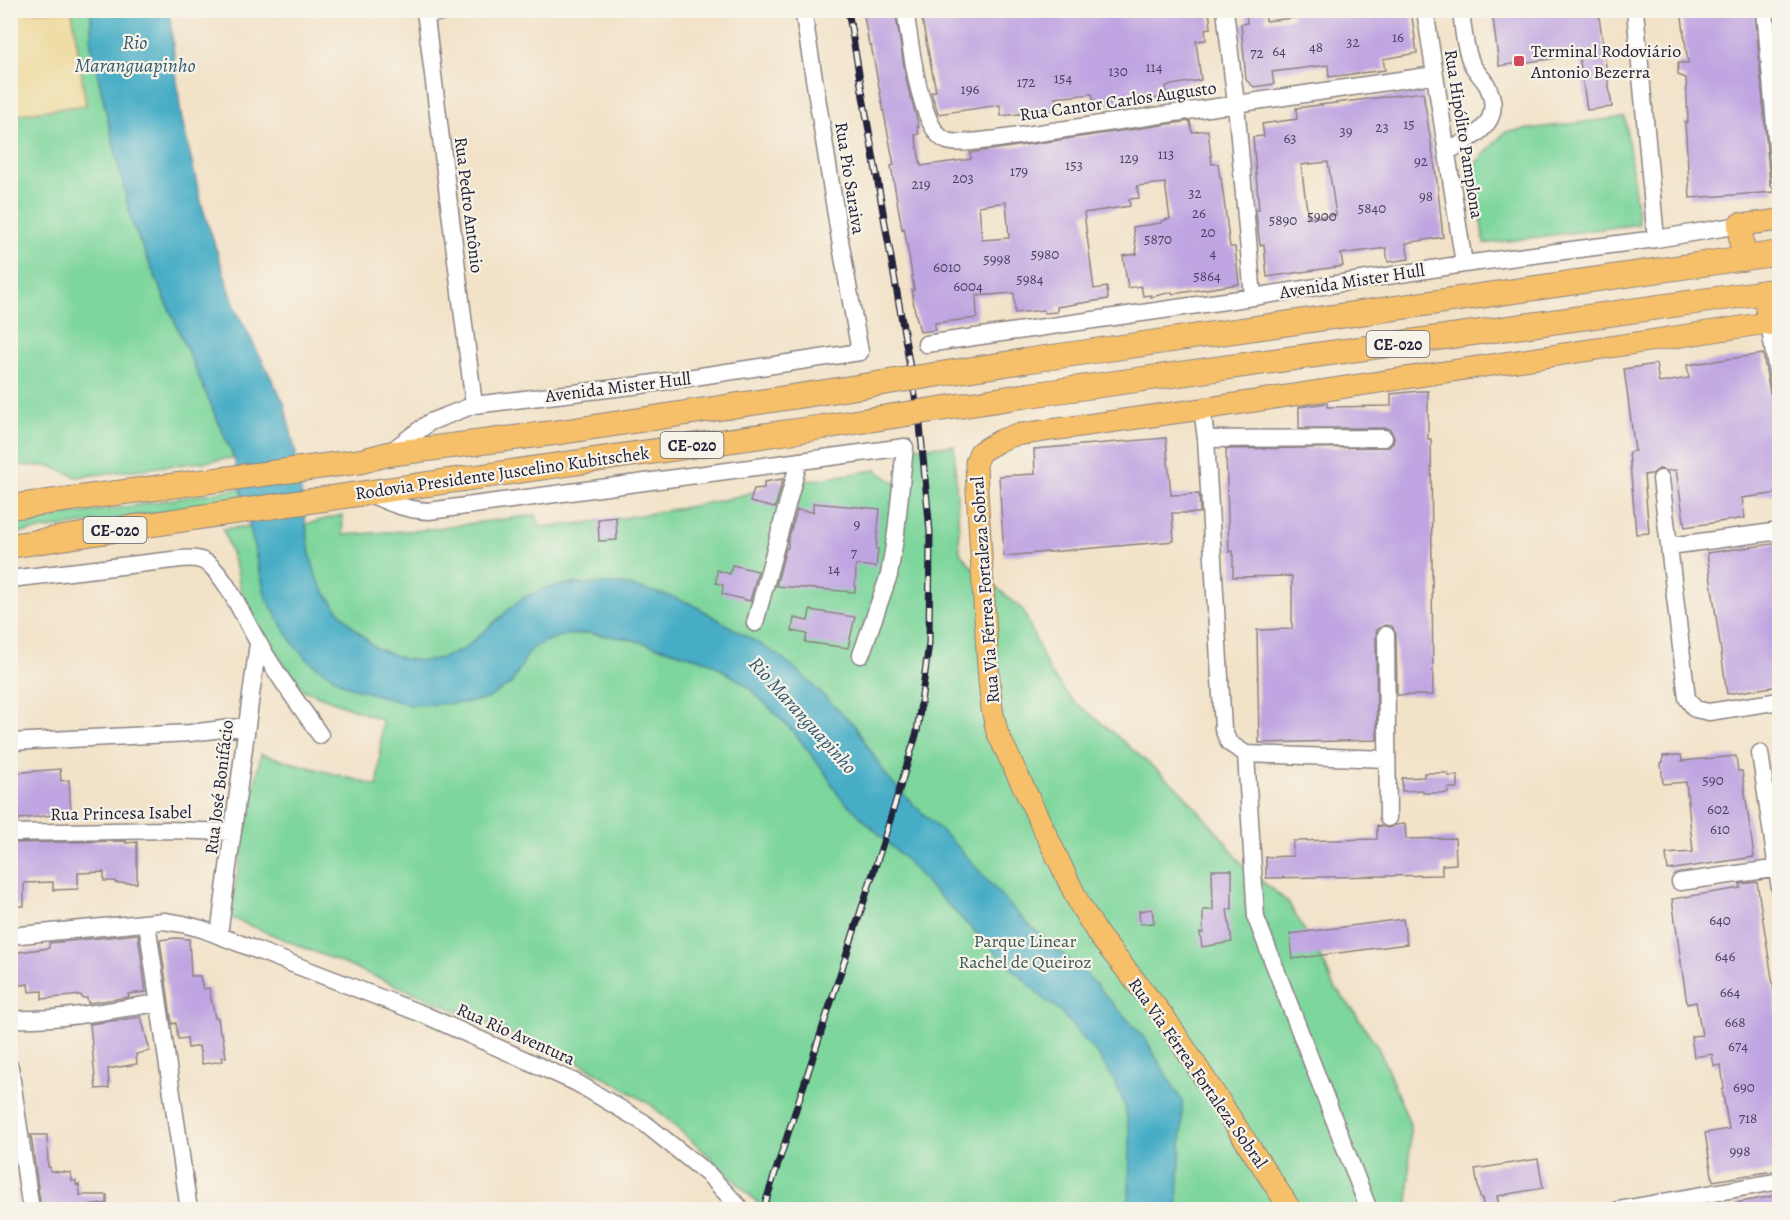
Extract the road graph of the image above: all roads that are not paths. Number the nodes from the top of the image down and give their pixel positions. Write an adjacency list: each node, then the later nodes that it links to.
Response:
1 (454, 10): 9 (street)
2 (803, 10): 24 (street, Rua Pio Saraiva)
3 (905, 10): 11 (street, Rua Cantor Carlos Augusto)
4 (1225, 10): 11 (street)
5 (1425, 10): 10 (street, Rua Hipólito Pamplona)
6 (1461, 10): 12 (street)
7 (1635, 10): 16 (street)
8 (1765, 10): 13 (street)
9 (425, 13): 27 (street, Rua Pedro Antônio)
10 (1434, 75): 11 (street, Rua Cantor Carlos Augusto); 12 (street, Rua Hipólito Pamplona)
11 (1236, 104): 21 (street)
12 (1447, 152): 19 (street, Rua Hipólito Pamplona)
13 (1779, 183)
14 (1779, 220): 15 (main road, Avenida Mister Hull)
15 (1740, 225): 16 (street, Avenida Mister Hull); 18 (highway)
16 (1656, 239): 19 (street, Avenida Mister Hull)
17 (1779, 254): 18 (highway, Avenida Mister Hull / CE-020)
18 (1743, 259): 25 (highway, Avenida Mister Hull / CE-020)
19 (1464, 264): 21 (street, Avenida Mister Hull)
20 (1773, 291): 22 (highway); 34 (highway, Rodovia Presidente Juscelino Kubitschek / CE-020, bridge)
21 (1253, 297): 23 (street, Avenida Mister Hull)
22 (1774, 322): 26 (street); 28 (main road)
23 (926, 344)
24 (860, 351): 27 (street, Avenida Mister Hull)
25 (1024, 361): 31 (highway, Rodovia Presidente Juscelino Kubitschek / CE-020, bridge)
26 (1779, 391)
27 (474, 405): 31 (street, Avenida Mister Hull)
28 (1202, 409): 30 (street); 70 (main road, Rua Via Férrea Fortaleza Sobral)
29 (1384, 438): 30 (street)
30 (1206, 440): 51 (street)
31 (388, 454): 36 (highway, Rodovia Presidente Juscelino Kubitschek / CE-020)
32 (799, 461): 34 (street); 42 (street); 45 (street)
33 (1661, 479): 40 (street)
34 (363, 493): 39 (highway, Rodovia Presidente Juscelino Kubitschek / CE-020)
35 (10, 499): 36 (highway)
36 (51, 501): 37 (highway, Rodovia Presidente Juscelino Kubitschek / CE-020)
37 (10, 507)
38 (1779, 531): 40 (street)
39 (10, 546)
40 (1670, 546): 46 (street)
41 (10, 579): 44 (street)
42 (755, 623)
43 (1386, 635): 52 (street)
44 (258, 643): 47 (street, Rua José Bonifácio); 48 (street)
45 (861, 655)
46 (1779, 701)
47 (247, 726): 49 (street); 54 (street, Rua José Bonifácio)
48 (320, 735)
49 (10, 742)
50 (1760, 753): 56 (street)
51 (1246, 754): 52 (street); 71 (street)
52 (1387, 759): 53 (street)
53 (1388, 818)
54 (233, 832): 55 (street, Rua Princesa Isabel); 60 (street, Rua José Bonifácio)
55 (10, 833)
56 (1778, 868): 57 (street); 58 (street)
57 (1680, 882)
58 (1779, 889)
59 (147, 922): 60 (street, Rua Rio Aventura); 61 (street, Rua Rio Aventura); 62 (street)
60 (219, 935): 69 (street, Rua Rio Aventura)
61 (10, 936)
62 (158, 1003): 63 (street); 68 (street)
63 (10, 1019)
64 (10, 1067): 65 (street)
65 (15, 1128): 67 (street)
66 (1779, 1181): 72 (street)
67 (31, 1209)
68 (189, 1209)
69 (742, 1209)
70 (1291, 1209)
71 (1369, 1209)
72 (1618, 1209)

